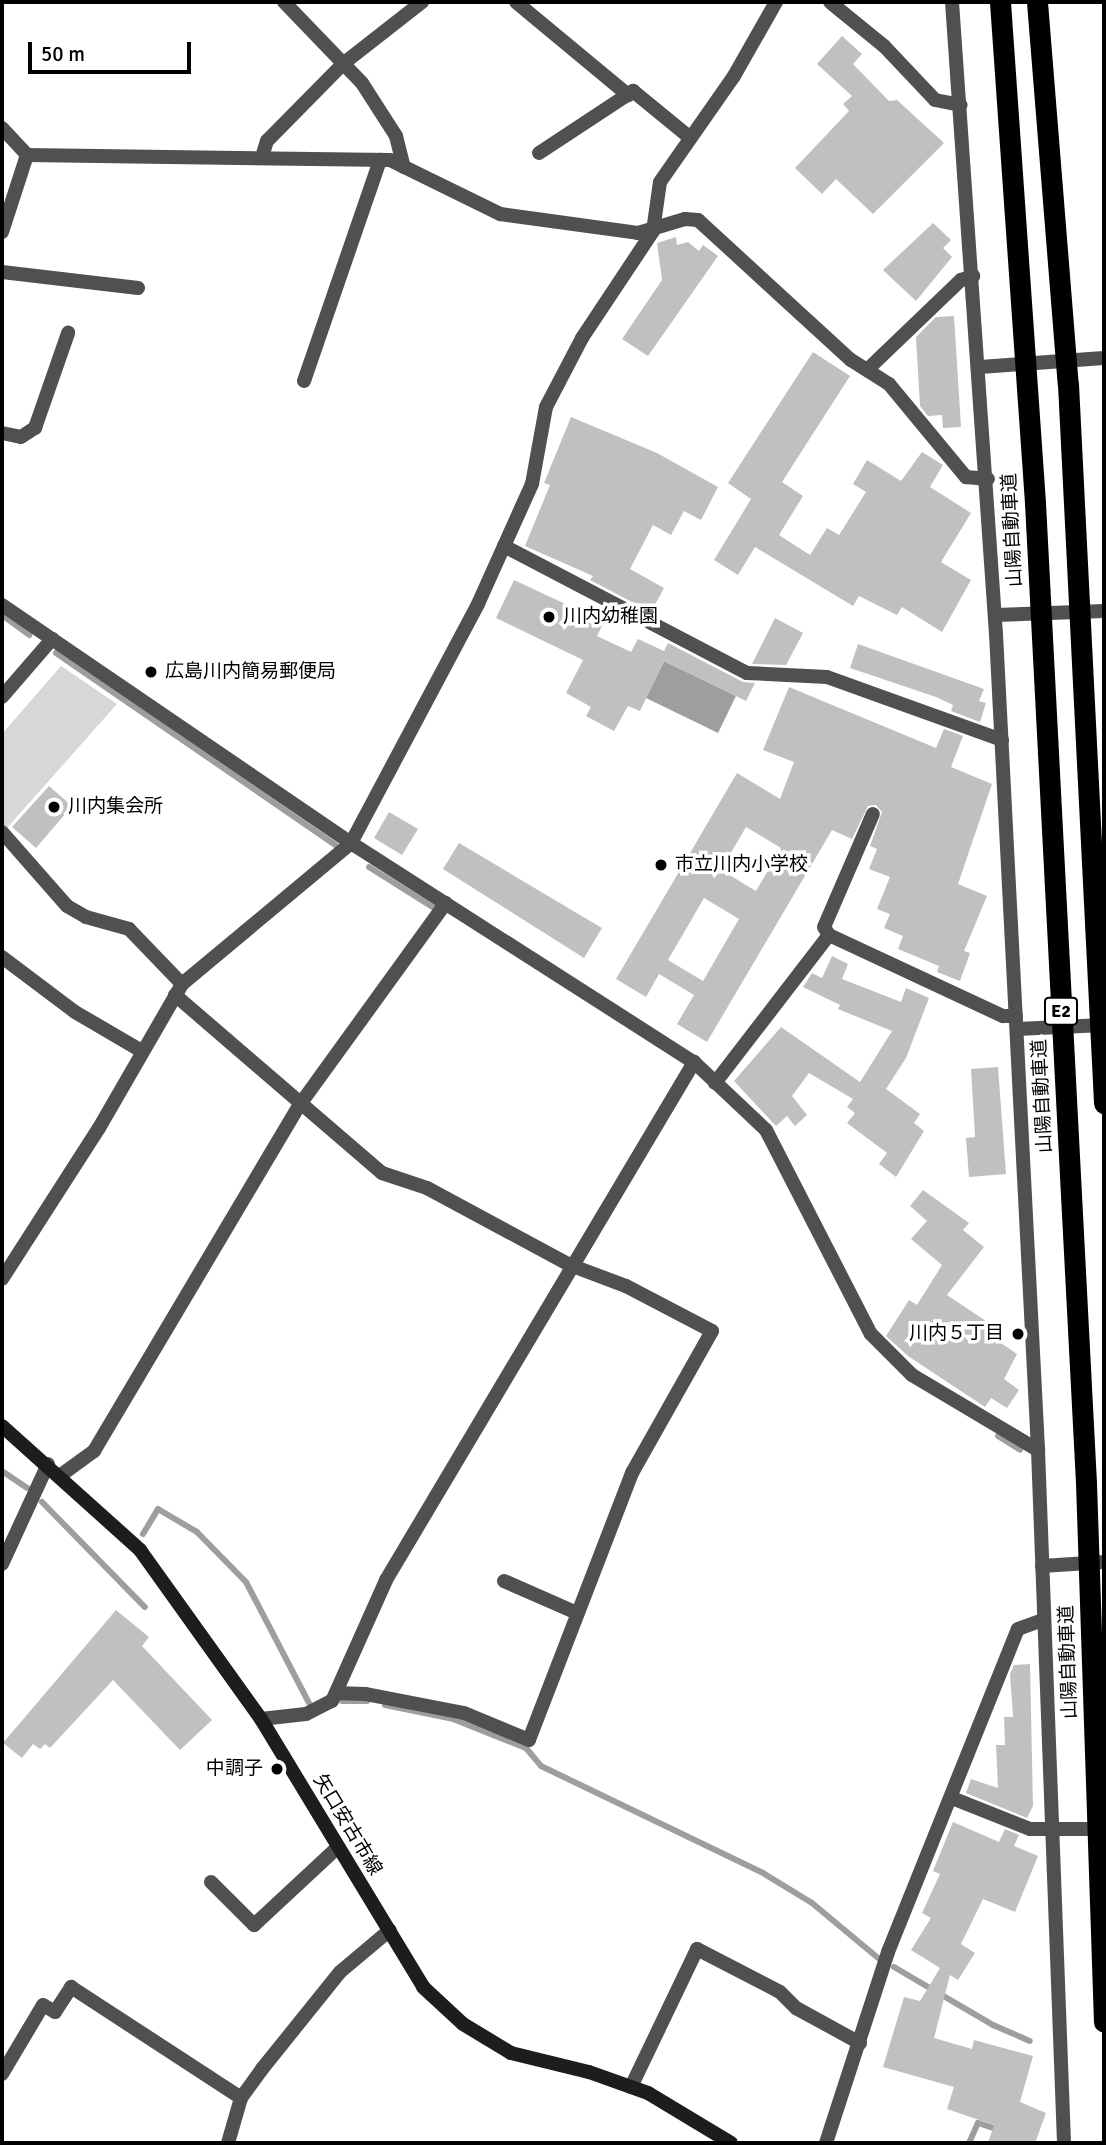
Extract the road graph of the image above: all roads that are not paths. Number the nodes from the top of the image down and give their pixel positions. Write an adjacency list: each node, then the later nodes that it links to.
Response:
1 (284, 2): 10 (street)
2 (422, 2): 10 (street)
3 (516, 2): 12 (street)
4 (776, 2): 15 (street)
5 (830, 2): 13 (street)
6 (952, 2): 13 (street)
7 (1000, 2): 74 (highway, 山陽自動車道 / E2)
8 (1037, 2): 11 (highway, E2)
9 (1047, 2): 11 (highway)
10 (344, 63): 18 (street); 20 (street)
11 (1042, 65): 53 (highway, E2)
12 (628, 95): 15 (street); 16 (street)
13 (961, 105): 24 (street)
14 (2, 128): 17 (street)
15 (688, 136): 21 (street)
16 (539, 153)
17 (27, 155): 18 (street); 22 (street)
18 (262, 157): 19 (street)
19 (380, 160): 20 (street); 30 (street)
20 (404, 167): 21 (street)
21 (653, 231): 29 (street); 33 (street)
22 (2, 232)
23 (2, 272): 25 (street)
24 (973, 276): 28 (street); 29 (street)
25 (138, 288)
26 (68, 333): 31 (street)
27 (1104, 358): 28 (street)
28 (980, 367): 32 (street)
29 (867, 370): 32 (street)
30 (304, 381)
31 (2, 433)
32 (988, 479): 36 (street)
33 (504, 546): 39 (street); 42 (street)
34 (2, 605): 37 (street)
35 (1104, 611): 36 (street)
36 (995, 615): 39 (street)
37 (52, 639): 38 (street); 42 (street)
38 (2, 697)
39 (1002, 740): 47 (street)
40 (873, 814): 44 (street)
41 (2, 832): 46 (street)
42 (351, 843): 43 (street); 46 (street)
43 (446, 903): 50 (street); 52 (street)
44 (829, 935): 47 (street); 51 (street)
45 (2, 957): 49 (street)
46 (178, 990): 49 (street); 52 (street)
47 (1016, 1022): 48 (street); 57 (street)
48 (1104, 1025)
49 (140, 1050): 55 (street)
50 (694, 1062): 51 (street); 54 (street)
51 (715, 1083): 57 (street)
52 (301, 1103): 54 (street); 59 (street)
53 (1104, 1103)
54 (570, 1265): 64 (street); 66 (street)
55 (2, 1279)
56 (2, 1426): 58 (main road, 矢口安古市線)
57 (1038, 1450): 62 (street)
58 (48, 1464): 59 (main road, 矢口安古市線); 61 (street)
59 (61, 1475): 67 (main road, 矢口安古市線)
60 (1104, 1562): 62 (street)
61 (2, 1564)
62 (1042, 1566): 65 (street)
63 (504, 1581): 64 (street)
64 (578, 1614): 66 (street)
65 (1044, 1620): 68 (street); 70 (street)
66 (336, 1693): 67 (street)
67 (261, 1719): 71 (main road, 矢口安古市線)
68 (952, 1798): 70 (street); 75 (street)
69 (1104, 1829): 70 (street)
70 (1053, 1831): 82 (street)
71 (337, 1848): 72 (street); 73 (main road, 矢口安古市線)
72 (211, 1882)
73 (390, 1930): 77 (main road, 矢口安古市線); 78 (street)
74 (1104, 2022)
75 (860, 2042): 77 (street); 81 (street)
76 (2, 2074): 78 (street)
77 (631, 2087): 80 (main road, 矢口安古市線)
78 (241, 2098): 79 (street)
79 (228, 2143)
80 (731, 2143)
81 (826, 2143)
82 (1064, 2143)

